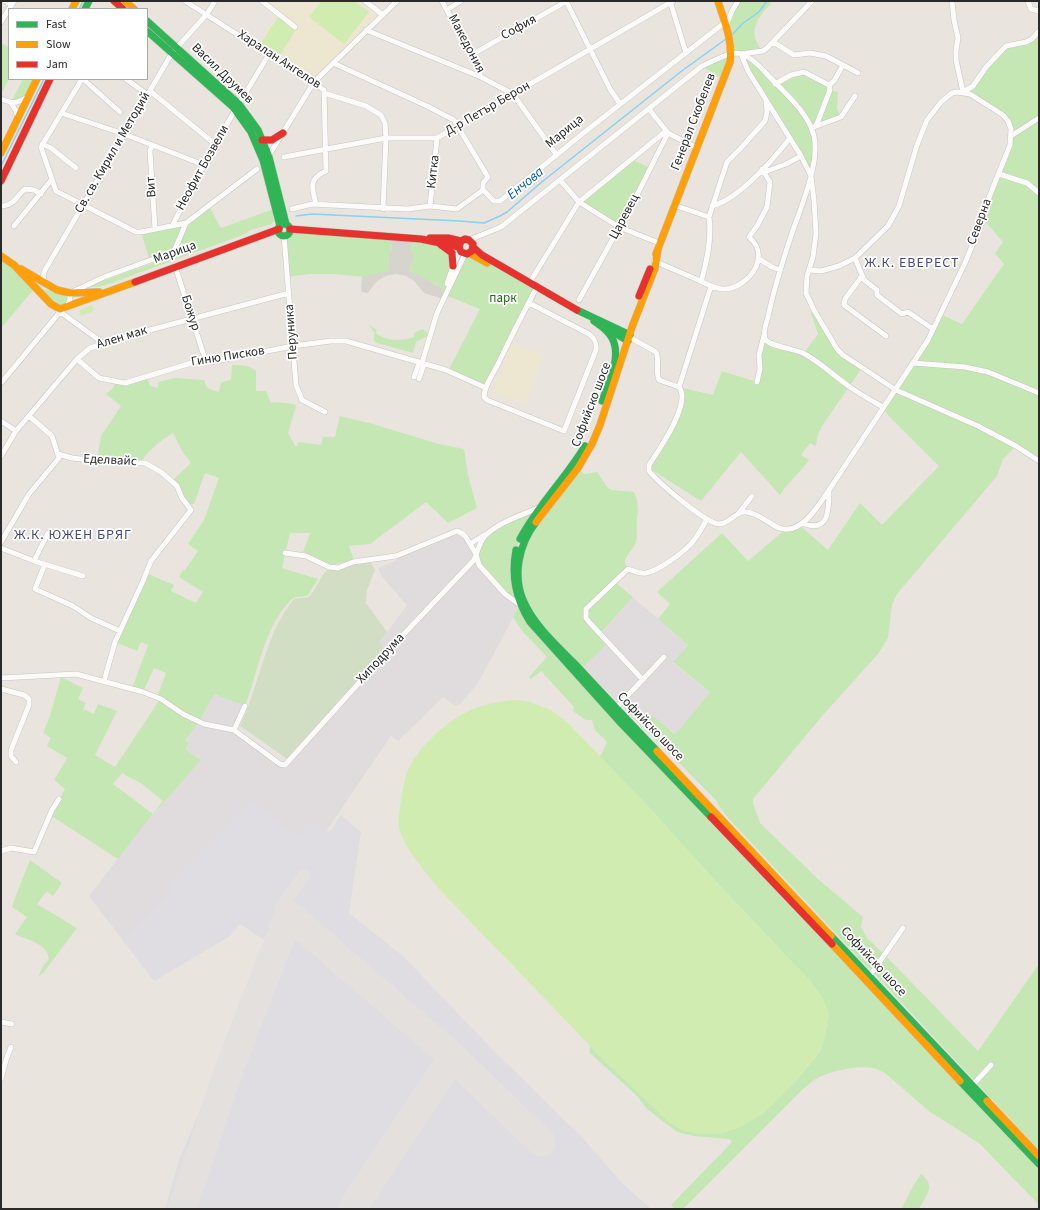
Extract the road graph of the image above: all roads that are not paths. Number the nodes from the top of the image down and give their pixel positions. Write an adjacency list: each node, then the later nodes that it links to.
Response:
1 (5, 1): 17 (street)
2 (114, 1): 19 (main road)
3 (185, 1): 18 (street, Харалан Ангелов)
4 (215, 1): 23 (street, Св. св. Кирил и Методий)
5 (262, 1): 28 (street)
6 (365, 1): 24 (street)
7 (397, 1): 24 (street)
8 (442, 1): 21 (street, Македония)
9 (461, 1): 21 (street)
10 (567, 1): 34 (street); 39 (street, София)
11 (718, 1): 27 (main road, Генерал Скобелев)
12 (738, 1): 27 (street)
13 (812, 1): 32 (street)
14 (952, 1): 53 (street)
15 (1028, 1): 22 (street)
16 (671, 2): 34 (street, Д-р Петър Берон); 35 (street)
17 (12, 3)
18 (192, 3): 23 (street, Харалан Ангелов)
19 (128, 5)
20 (8, 10): 25 (street)
21 (447, 10): 39 (street, Македония)
22 (1039, 12)
23 (207, 14): 33 (street, Св. св. Кирил и Методий); 37 (street, Харалан Ангелов)
24 (383, 14): 29 (street)
25 (1, 22)
26 (148, 22): 33 (main road, Васил Друмев)
27 (725, 25): 35 (street, Марица); 36 (main road, Генерал Скобелев)
28 (295, 27)
29 (366, 30): 40 (street); 43 (street)
30 (148, 31): 33 (main road, Васил Друмев)
31 (1039, 31): 53 (street)
32 (773, 42): 38 (street); 41 (street)
33 (175, 50): 52 (street, Св. св. Кирил и Методий); 62 (main road, Васил Друмев)
34 (591, 50): 55 (street, Д-р Петър Берон); 61 (street)
35 (686, 53): 61 (street, Марица)
36 (732, 53): 38 (street); 63 (street); 81 (main road, Генерал Скобелев)
37 (269, 54): 49 (street, Харалан Ангелов); 62 (street, Неофит Бозвели)
38 (741, 54): 50 (street); 59 (street)
39 (471, 55): 43 (street, Македония)
40 (333, 63): 49 (street); 68 (street)
41 (843, 65): 42 (street); 51 (street)
42 (858, 73)
43 (481, 77): 55 (street, Македония)
44 (36, 80): 56 (main road)
45 (50, 80): 96 (main road)
46 (82, 80): 65 (street)
47 (84, 80): 64 (street)
48 (128, 80): 52 (street)
49 (314, 82): 54 (street, Харалан Ангелов); 71 (street)
50 (775, 84): 51 (street); 69 (street)
51 (829, 85): 69 (street)
52 (149, 92): 72 (street, Св. св. Кирил и Методий); 79 (street)
53 (963, 92): 73 (street); 124 (street)
54 (324, 93): 74 (street); 82 (street, Харалан Ангелов)
55 (513, 94): 68 (street, Д-р Петър Берон); 84 (street, Македония)
56 (28, 96): 60 (street); 66 (main road)
57 (855, 96): 69 (street)
58 (1, 99): 60 (street)
59 (766, 101): 76 (street); 108 (street)
60 (11, 103): 66 (street)
61 (620, 104): 84 (street, Марица)
62 (237, 107): 77 (main road, Васил Друмев); 79 (street, Неофит Бозвели); 87 (main road, Васил Друмев)
63 (649, 108): 70 (street); 95 (street)
64 (120, 112)
65 (61, 113): 72 (street); 78 (street)
66 (18, 118): 83 (main road)
67 (1039, 118): 73 (street)
68 (458, 125): 75 (street, Д-р Петър Берон); 98 (street)
69 (814, 127): 93 (street)
70 (667, 132): 81 (street); 102 (street); 115 (street, Царевец)
71 (283, 133): 77 (main road); 87 (street)
72 (124, 134): 80 (street); 104 (street, Св. св. Кирил и Методий)
73 (1011, 136): 92 (street, Северна)
74 (386, 138): 75 (street, Д-р Петър Берон); 82 (street, Д-р Петър Берон); 110 (street)
75 (437, 138): 107 (street, Китка)
76 (790, 138): 85 (street); 91 (street)
77 (262, 140): 87 (main road, Васил Друмев)
78 (42, 144): 89 (street); 94 (street)
79 (216, 144): 88 (street, Неофит Бозвели)
80 (152, 145): 88 (street); 116 (street, Вит)
81 (697, 148): 105 (main road, Генерал Скобелев)
82 (326, 150): 86 (street, Д-р Петър Берон); 103 (street, Харалан Ангелов)
83 (1, 153)
84 (556, 154): 98 (street, Марица)
85 (801, 156): 91 (street); 93 (street)
86 (284, 157)
87 (266, 158): 117 (main road, Васил Друмев)
88 (204, 165): 114 (street, Неофит Бозвели)
89 (76, 168)
90 (257, 168): 112 (street)
91 (763, 171): 108 (street); 125 (street)
92 (999, 174): 100 (street); 150 (street, Северна)
93 (811, 176): 131 (street); 132 (street)
94 (52, 179): 97 (street); 99 (street)
95 (560, 180): 102 (street); 120 (street)
96 (1, 181)
97 (47, 186): 99 (street); 101 (street)
98 (483, 190): 107 (street)
99 (56, 191): 104 (street)
100 (1039, 193)
101 (41, 194): 106 (street); 113 (street)
102 (579, 202): 115 (street); 135 (street)
103 (316, 204): 109 (street); 110 (street)
104 (83, 205): 116 (street); 130 (street, Св. св. Кирил и Методий)
105 (674, 205): 111 (street); 121 (main road, Генерал Скобелев)
106 (3, 206)
107 (430, 206): 110 (street)
108 (712, 206): 111 (street)
109 (292, 209)
110 (383, 209)
111 (709, 217): 136 (street)
112 (186, 224): 114 (street); 141 (street, Марица)
113 (14, 226)
114 (172, 226): 116 (street)
115 (619, 227): 121 (street); 144 (street, Царевец)
116 (155, 229)
117 (283, 229): 118 (main road); 128 (main road, Марица); 142 (street, Перуника)
118 (421, 238): 119 (main road); 122 (main road)
119 (434, 241): 122 (main road); 129 (main road)
120 (472, 244): 122 (main road); 122 (main road); 135 (main road)
121 (659, 246): 126 (main road, Генерал Скобелев)
122 (463, 249): 129 (street); 139 (main road); 143 (street)
123 (1, 256): 127 (main road)
124 (855, 258): 132 (street); 134 (street)
125 (759, 259): 131 (street); 138 (street)
126 (654, 261): 136 (street); 153 (main road, Генерал Скобелев)
127 (14, 265): 133 (main road); 146 (main road)
128 (175, 266): 140 (main road, Марица); 148 (street, Божур)
129 (453, 266): 143 (street)
130 (44, 270): 133 (street); 137 (street)
131 (780, 270): 151 (street)
132 (810, 270): 166 (street)
133 (31, 274): 137 (main road)
134 (862, 276): 150 (street); 152 (street)
135 (530, 282): 139 (main road)
136 (701, 282): 138 (street)
137 (45, 284): 141 (main road)
138 (711, 286): 164 (street)
139 (537, 288): 145 (street); 147 (main road)
140 (107, 291): 141 (main road, Марица); 146 (main road, Марица)
141 (70, 293): 146 (street)
142 (289, 293): 148 (street, Ален мак); 155 (street, Перуника)
143 (445, 294): 158 (street)
144 (580, 300)
145 (529, 302): 165 (street); 165 (street, Софийско шосе)
146 (61, 309): 154 (street); 163 (street, Марица)
147 (578, 310): 149 (main road); 153 (main road)
148 (191, 319): 154 (street, Ален мак); 157 (street, Божур)
149 (594, 321): 153 (main road); 160 (main road, Софийско шосе)
150 (933, 329): 159 (street, Северна)
151 (764, 334): 162 (street); 168 (street)
152 (886, 336)
153 (627, 337): 160 (main road, Генерал Скобелев); 164 (street); 202 (main road, Софийско шосе)
154 (103, 343): 156 (street, Ален мак)
155 (293, 346): 157 (street, Гиню Писков); 158 (street, Гиню Писков); 169 (street, Перуника)
156 (77, 359): 157 (street, Гиню Писков); 170 (street, Ален мак)
157 (205, 359)
158 (422, 363): 161 (street); 165 (street, Гиню Писков)
159 (913, 363): 166 (street, Северна); 167 (street)
160 (612, 370): 178 (main road, Софийско шосе)
161 (417, 378)
162 (757, 382)
163 (1, 383)
164 (679, 387): 180 (street)
165 (486, 388)
166 (896, 390): 168 (street, Северна); 175 (street)
167 (1039, 393)
168 (883, 407): 176 (street, Северна)
169 (325, 412)
170 (29, 416): 172 (street, Ален мак); 173 (street)
171 (1, 421): 172 (street)
172 (16, 431): 174 (street, Ален мак)
173 (58, 454): 184 (street); 195 (street, Еделвайс)
174 (1, 456)
175 (1039, 461)
176 (829, 490): 181 (street, Северна); 181 (street)
177 (752, 496): 179 (street)
178 (540, 506): 182 (street); 194 (main road, Софийско шосе)
179 (738, 514): 180 (street); 181 (street)
180 (707, 519): 198 (street)
181 (802, 523)
182 (492, 530): 185 (street); 188 (street, Хиподрума)
183 (48, 533): 189 (street)
184 (1, 542)
185 (470, 544): 187 (street); 188 (street)
186 (1, 548): 189 (street)
187 (285, 554)
188 (476, 554): 191 (street, Хиподрума); 192 (street)
189 (34, 561): 190 (street)
190 (45, 564): 193 (street); 195 (street)
191 (469, 566): 192 (street); 203 (street, Хиподрума)
192 (479, 566): 194 (street)
193 (83, 576)
194 (520, 606): 202 (main road, Софийско шосе)
195 (120, 631): 199 (street)
196 (664, 657): 198 (street)
197 (1, 678): 199 (street)
198 (643, 680): 202 (street)
199 (104, 681): 203 (street)
200 (1, 689): 204 (street)
201 (245, 706): 203 (street)
202 (614, 710): 208 (main road, Софийско шосе); 209 (main road, Софийско шосе)
203 (234, 730)
204 (16, 762)
205 (59, 799): 206 (street)
206 (1, 851)
207 (903, 928): 208 (street)
208 (869, 976): 209 (main road, Софийско шосе)
209 (886, 998): 217 (main road, Софийско шосе)
210 (1, 1022): 211 (street)
211 (12, 1024)
212 (11, 1047): 214 (street)
213 (1, 1053): 214 (street)
214 (6, 1060): 216 (street)
215 (991, 1065): 217 (street)
216 (1, 1079)
217 (970, 1088): 218 (main road, Софийско шосе); 219 (main road, Софийско шосе)
218 (1039, 1156)
219 (1039, 1164)

